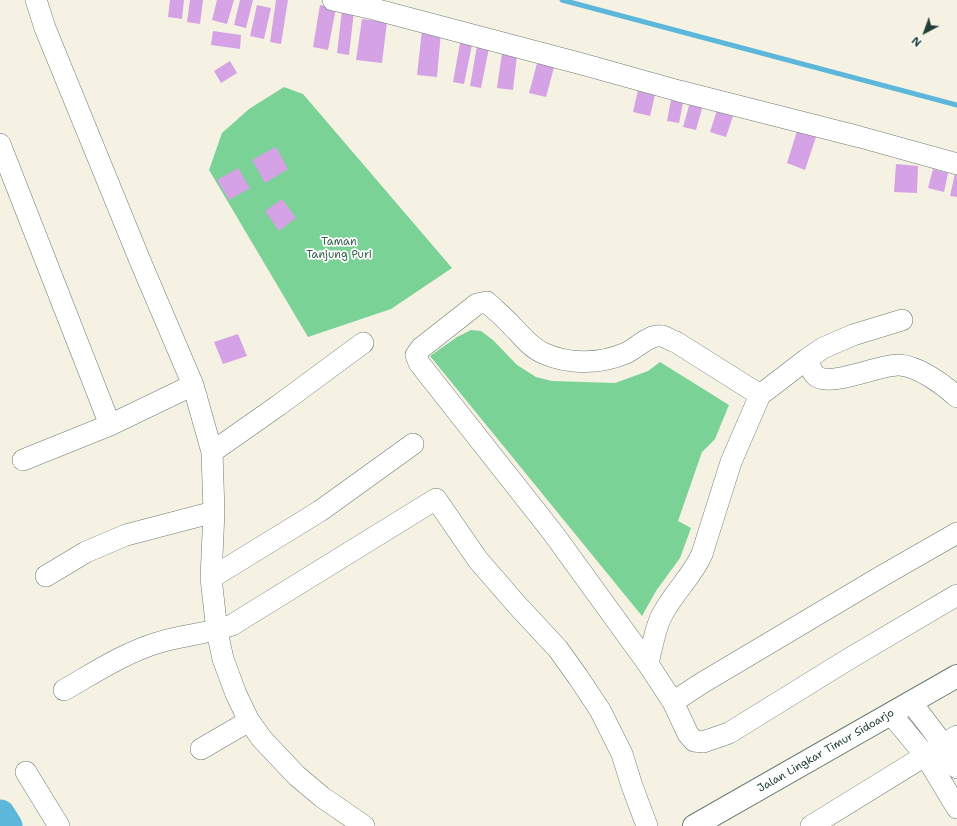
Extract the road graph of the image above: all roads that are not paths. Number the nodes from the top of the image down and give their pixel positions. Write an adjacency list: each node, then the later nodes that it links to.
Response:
1 (36, 0): 8 (street)
2 (333, 0): 4 (street)
3 (1, 150): 11 (street)
4 (957, 164)
5 (902, 320): 7 (street)
6 (363, 343): 13 (street)
7 (807, 359): 9 (street); 10 (street)
8 (193, 385): 11 (street); 13 (street)
9 (760, 395): 21 (street); 21 (street)
10 (957, 397)
11 (110, 425): 14 (street)
12 (413, 444): 18 (street)
13 (212, 452): 15 (street)
14 (23, 460)
15 (214, 512): 17 (street); 18 (street)
16 (957, 533): 24 (street)
17 (46, 576)
18 (211, 578): 20 (street)
19 (957, 595): 24 (street)
20 (217, 630): 23 (street); 27 (street); 36 (street)
21 (648, 664): 24 (street)
22 (957, 676): 25 (main road, Jalan Lingkar Timur Sidoarjo)
23 (64, 690)
24 (673, 702)
25 (911, 702): 26 (main road, Jalan Lingkar Timur Sidoarjo); 28 (street)
26 (891, 714): 30 (street); 37 (main road, Jalan Lingkar Timur Sidoarjo)
27 (249, 721): 29 (street); 35 (street)
28 (950, 740): 30 (street); 31 (street)
29 (201, 749)
30 (925, 755): 33 (street); 38 (street)
31 (957, 768)
32 (26, 772): 34 (street)
33 (957, 808)
34 (60, 826)
35 (364, 826)
36 (648, 826)
37 (694, 826)
38 (811, 826)

